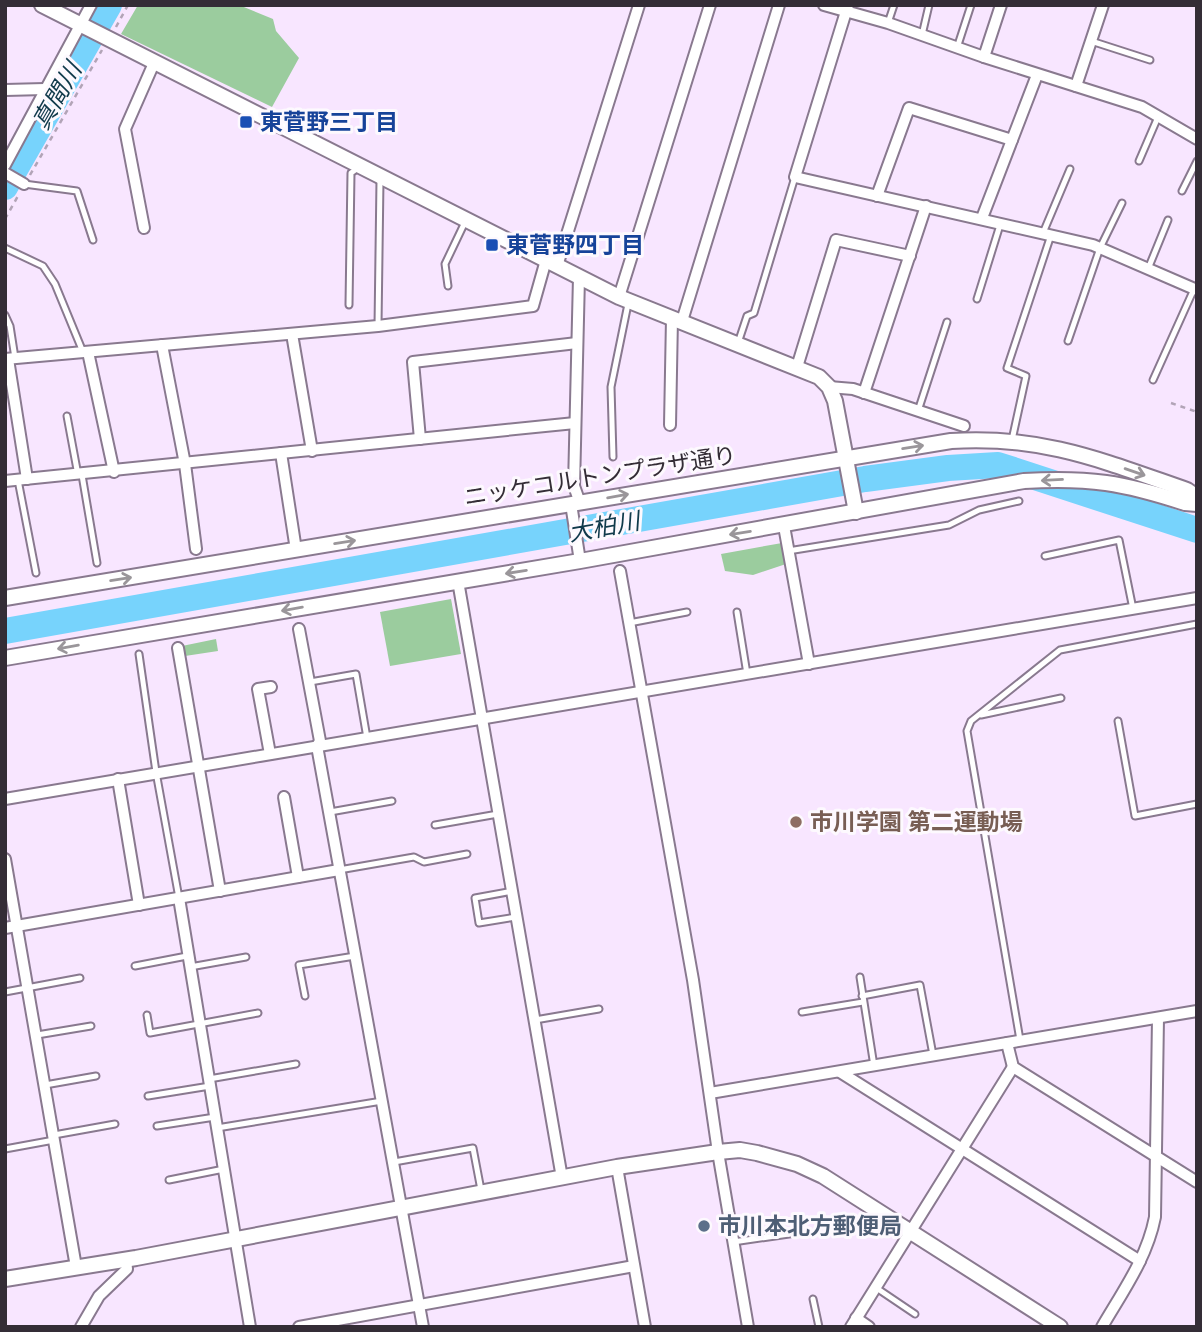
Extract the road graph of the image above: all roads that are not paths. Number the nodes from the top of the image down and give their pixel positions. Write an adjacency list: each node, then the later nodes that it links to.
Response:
1 (42, 5): 14 (street)
2 (92, 5): 14 (street)
3 (639, 5): 51 (street)
4 (710, 5): 56 (street)
5 (779, 5): 60 (street)
6 (824, 5): 12 (street)
7 (894, 5): 13 (lane)
8 (929, 5): 15 (lane)
9 (971, 5): 17 (lane)
10 (1001, 5): 18 (street)
11 (1103, 5): 16 (street)
12 (847, 8): 13 (street); 35 (street)
13 (888, 23): 15 (street)
14 (79, 25): 20 (street); 23 (street)
15 (922, 35): 17 (street)
16 (1091, 41): 19 (lane); 22 (street)
17 (957, 48): 18 (street)
18 (984, 57): 21 (street)
19 (1150, 60)
20 (155, 63): 31 (street); 45 (street)
21 (1037, 75): 22 (street); 26 (street)
22 (1076, 86): 25 (street)
23 (45, 89): 24 (street); 30 (street)
24 (5, 90)
25 (1158, 117): 27 (street); 28 (lane)
26 (1012, 139): 38 (street); 41 (street)
27 (1197, 139)
28 (1139, 161)
29 (1197, 161): 37 (lane)
30 (5, 165)
31 (360, 167): 34 (street); 58 (lane)
32 (1070, 169): 46 (lane)
33 (5, 173): 36 (street)
34 (380, 176): 42 (street); 62 (lane)
35 (795, 177): 38 (street); 66 (lane)
36 (24, 184): 47 (lane)
37 (1182, 191)
38 (877, 196): 40 (street)
39 (1122, 203): 49 (lane)
40 (926, 206): 41 (street); 50 (street)
41 (982, 218): 44 (street)
42 (466, 220): 51 (street); 54 (lane)
43 (1168, 220): 52 (lane)
44 (1000, 222): 46 (street); 57 (lane)
45 (144, 228)
46 (1047, 234): 49 (street); 80 (lane)
47 (93, 240)
48 (5, 248): 68 (lane)
49 (1100, 248): 52 (street); 64 (lane)
50 (910, 256): 70 (street); 73 (street)
51 (552, 263): 53 (street); 62 (street)
52 (1147, 268): 55 (street)
53 (579, 277): 56 (street); 65 (street)
54 (448, 286)
55 (1195, 289): 71 (lane)
56 (624, 299): 60 (street); 83 (lane)
57 (977, 299)
58 (349, 305)
59 (5, 315): 69 (lane)
60 (677, 319): 66 (street); 77 (street)
61 (947, 322): 74 (lane)
62 (378, 326): 63 (street)
63 (292, 334): 67 (street); 81 (street)
64 (1068, 341)
65 (577, 343): 76 (street); 79 (street)
66 (738, 343): 70 (street)
67 (162, 345): 68 (street); 84 (street)
68 (86, 352): 69 (street); 86 (street)
69 (9, 359): 88 (street)
70 (797, 367): 72 (street)
71 (1153, 380)
72 (829, 387): 73 (street); 85 (street)
73 (864, 393): 74 (street)
74 (918, 411): 78 (street)
75 (67, 416): 87 (lane)
76 (575, 423): 79 (street); 92 (street)
77 (670, 425)
78 (964, 426)
79 (420, 439): 81 (street)
80 (1012, 440): 85 (street, ニッケコルトンプラザ通り, one-way to 80); 90 (street, ニッケコルトンプラザ通り, one-way to 90)
81 (312, 451): 82 (street)
82 (281, 453): 84 (street); 97 (street)
83 (613, 457)
84 (185, 464): 86 (street); 96 (street)
85 (847, 464): 92 (street, ニッケコルトンプラザ通り, one-way to 85); 94 (street)
86 (114, 472): 87 (street)
87 (80, 475): 88 (street); 101 (lane)
88 (23, 479): 89 (street); 103 (lane)
89 (5, 481)
90 (1197, 497)
91 (1019, 501): 98 (lane)
92 (575, 504): 97 (street, ニッケコルトンプラザ通り, one-way to 92); 100 (street)
93 (1197, 504): 94 (street, one-way to 94)
94 (855, 508): 95 (street)
95 (784, 526): 98 (street); 100 (street, one-way to 100)
96 (196, 549)
97 (296, 550): 105 (street, ニッケコルトンプラザ通り, one-way to 97)
98 (788, 551): 116 (street)
99 (1045, 556): 107 (lane)
100 (580, 561): 104 (street, one-way to 104)
101 (97, 563)
102 (620, 571): 110 (street)
103 (36, 573)
104 (458, 581): 115 (street, one-way to 115); 123 (street)
105 (5, 598)
106 (1197, 598): 107 (street)
107 (1133, 609): 116 (street)
108 (687, 612): 110 (lane)
109 (737, 612): 117 (lane)
110 (629, 623): 120 (street)
111 (1197, 624): 122 (lane)
112 (299, 629): 118 (street)
113 (178, 648): 128 (street)
114 (139, 654): 129 (lane)
115 (5, 658)
116 (809, 664): 117 (street)
117 (747, 674): 120 (street)
118 (310, 682): 125 (lane); 126 (street)
119 (271, 687): 127 (street)
120 (642, 692): 123 (street); 179 (street)
121 (1061, 698): 122 (lane)
122 (978, 715): 169 (lane)
123 (484, 719): 125 (street); 136 (street)
124 (1118, 722): 134 (lane)
125 (366, 738): 126 (street)
126 (317, 746): 127 (street); 135 (street)
127 (270, 754): 128 (street)
128 (198, 765): 129 (street); 142 (street)
129 (156, 772): 130 (street); 144 (lane)
130 (118, 779): 132 (street); 145 (street)
131 (284, 797): 141 (street)
132 (5, 799)
133 (392, 801): 135 (lane)
134 (1197, 804)
135 (328, 812): 140 (street)
136 (500, 814): 137 (lane); 143 (street)
137 (435, 825)
138 (467, 854): 140 (lane)
139 (5, 859): 147 (street)
140 (339, 870): 141 (street); 149 (street)
141 (298, 877): 142 (street)
142 (220, 891): 144 (street)
143 (513, 891): 146 (street); 146 (lane)
144 (179, 898): 145 (street); 151 (street)
145 (139, 905): 147 (street)
146 (517, 917): 165 (street)
147 (18, 926): 148 (street); 155 (street)
148 (5, 928)
149 (355, 956): 157 (lane); 181 (street)
150 (246, 957): 151 (lane)
151 (189, 961): 152 (lane); 166 (street)
152 (135, 966)
153 (860, 977): 158 (lane)
154 (80, 978): 155 (lane)
155 (28, 990): 156 (lane); 168 (street)
156 (5, 992)
157 (305, 996)
158 (863, 999): 161 (lane); 171 (lane); 173 (lane)
159 (599, 1009): 165 (lane)
160 (1197, 1011): 164 (street)
161 (802, 1012)
162 (258, 1013): 166 (lane)
163 (147, 1015): 166 (lane)
164 (1158, 1018): 169 (street); 189 (street)
165 (535, 1020): 193 (street)
166 (199, 1023): 177 (street)
167 (90, 1026): 168 (lane)
168 (37, 1035): 178 (street)
169 (1020, 1041): 170 (street)
170 (1007, 1043): 171 (street); 174 (street)
171 (933, 1055): 173 (street)
172 (296, 1064): 177 (lane)
173 (874, 1066): 175 (street)
174 (1013, 1067): 186 (street); 189 (street)
175 (840, 1072): 179 (street); 186 (street)
176 (96, 1076): 178 (lane)
177 (210, 1082): 180 (lane); 182 (street)
178 (45, 1085): 185 (street)
179 (710, 1093): 188 (street)
180 (148, 1096)
181 (382, 1101): 182 (lane); 190 (street)
182 (216, 1123): 184 (lane); 192 (street)
183 (115, 1124): 185 (lane)
184 (157, 1126)
185 (54, 1137): 187 (lane); 205 (street)
186 (962, 1148): 198 (street); 203 (street)
187 (5, 1149)
188 (718, 1152): 191 (street); 198 (street); 201 (street)
189 (1156, 1157): 195 (street); 203 (street)
190 (393, 1162): 196 (lane); 197 (street)
191 (617, 1167): 193 (street); 204 (street)
192 (224, 1169): 194 (lane); 200 (street)
193 (562, 1178): 196 (street)
194 (169, 1180)
195 (1197, 1182)
196 (481, 1193): 197 (street)
197 (401, 1208): 200 (street); 209 (street)
198 (910, 1231): 207 (street); 221 (street)
199 (796, 1233): 201 (lane)
200 (235, 1239): 202 (street); 214 (street)
201 (733, 1242): 218 (street)
202 (126, 1259): 205 (street); 213 (street)
203 (1140, 1261): 222 (street)
204 (634, 1266): 209 (street); 217 (street)
205 (76, 1267): 206 (street)
206 (5, 1279)
207 (875, 1287): 210 (lane); 212 (street)
208 (813, 1299): 219 (lane)
209 (419, 1306): 211 (street); 216 (street)
210 (915, 1314)
211 (352, 1322): 215 (street)
212 (851, 1325): 220 (street)
213 (82, 1326)
214 (250, 1327)
215 (299, 1327)
216 (423, 1327)
217 (645, 1327)
218 (748, 1327)
219 (819, 1327)
220 (869, 1327)
221 (1060, 1327)
222 (1102, 1327)

